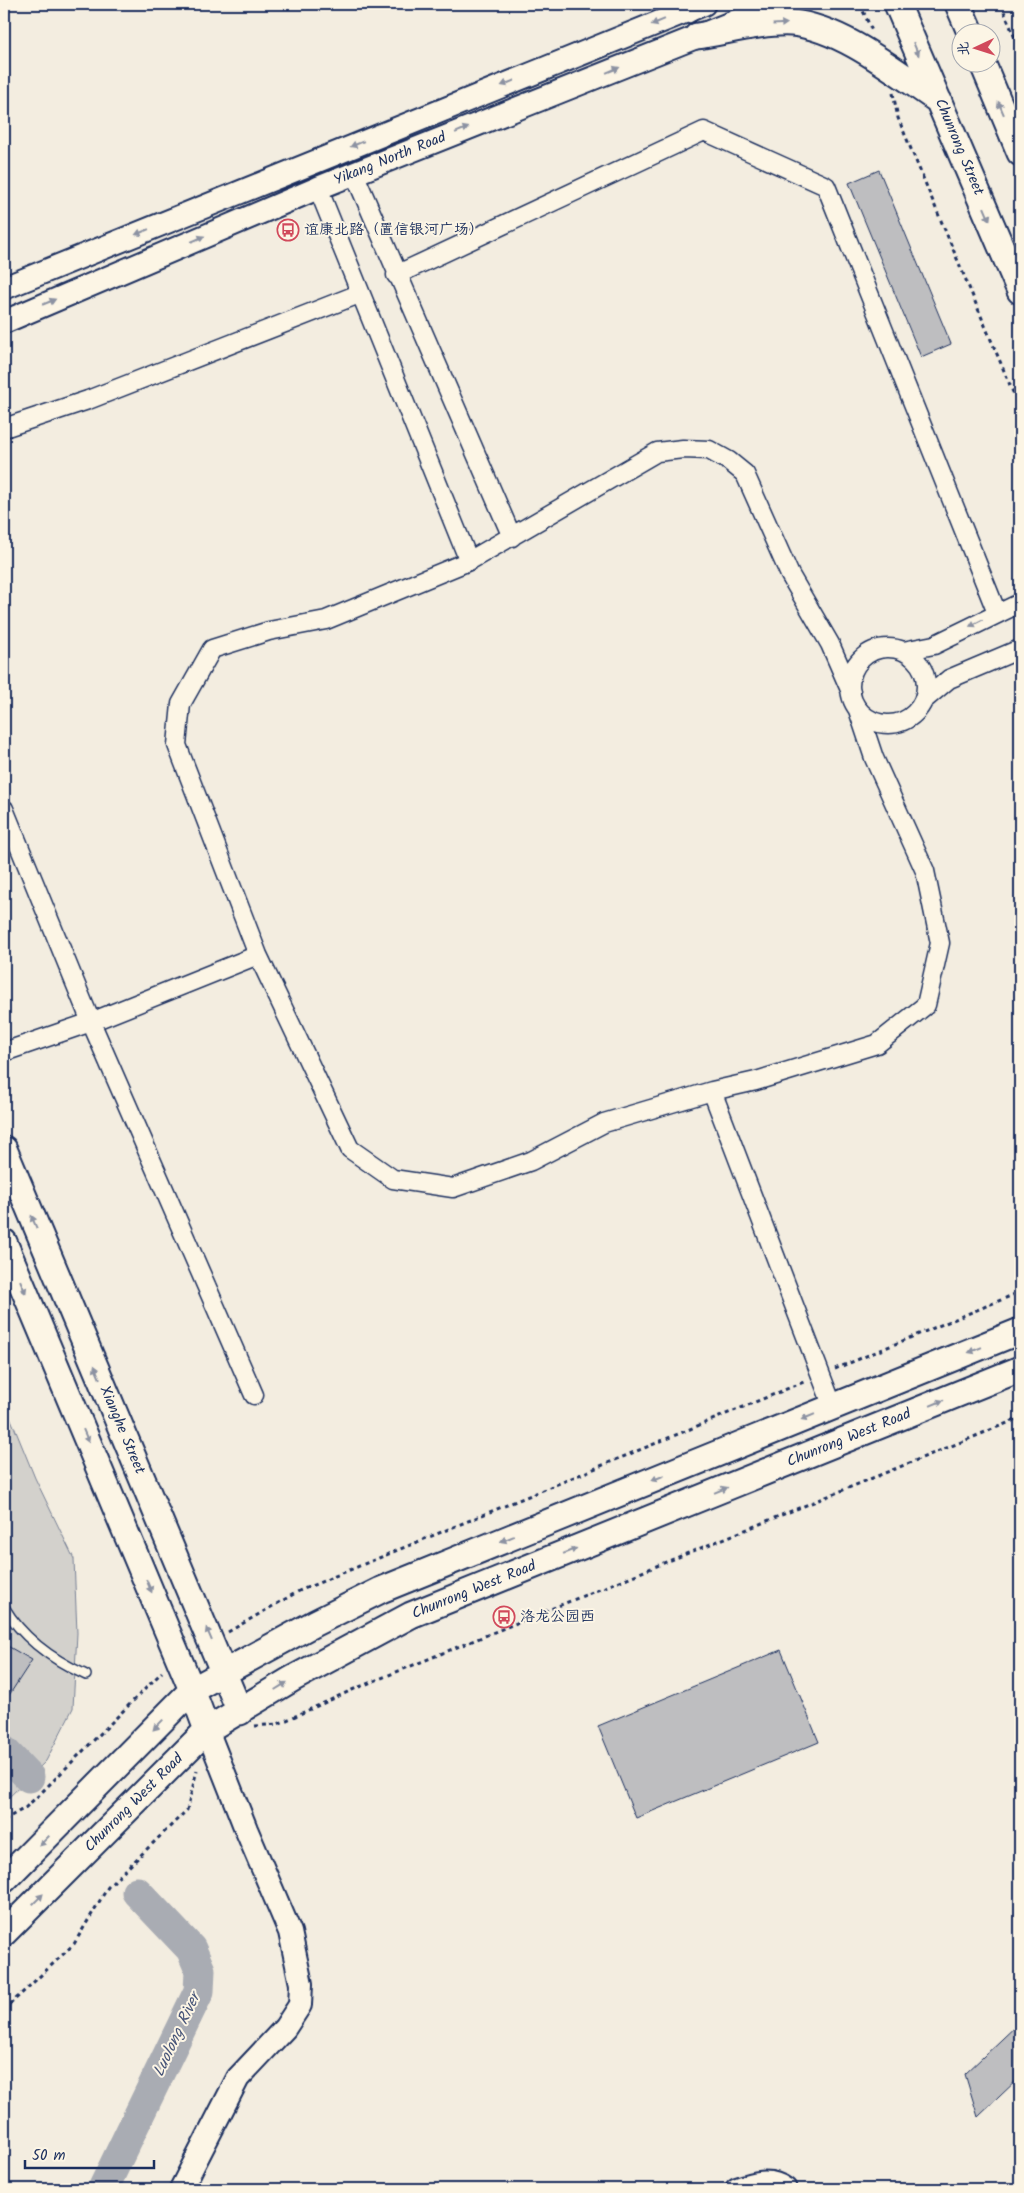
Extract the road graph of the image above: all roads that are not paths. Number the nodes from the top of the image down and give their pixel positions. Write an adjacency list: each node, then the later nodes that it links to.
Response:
1 (779, 4): 6 (street, Yikang North Road)
2 (897, 4): 8 (main road, Chunrong Street, one-way to 8)
3 (958, 4): 5 (main road)
4 (695, 6): 13 (street, Yikang North Road, one-way to 13)
5 (966, 22)
6 (697, 36): 8 (main road, one-way to 8); 10 (street, Yikang North Road, one-way to 6)
7 (986, 72): 9 (main road, one-way to 7)
8 (939, 101): 14 (main road, Chunrong Street, one-way to 14)
9 (1020, 153)
10 (354, 173): 11 (street, Yikang North Road); 12 (street)
11 (318, 188): 15 (street); 16 (street, Yikang North Road, one-way to 11)
12 (396, 275): 18 (street); 21 (street)
13 (4, 288)
14 (1020, 291)
15 (359, 294): 17 (street); 19 (street)
16 (4, 322)
17 (4, 428)
18 (512, 537): 19 (street); 22 (street)
19 (469, 561): 32 (street)
20 (1020, 603): 21 (street)
21 (997, 613): 24 (street, one-way to 24)
22 (830, 644): 25 (street); 26 (street)
23 (1020, 648): 27 (street)
24 (903, 651): 25 (street); 27 (street)
25 (865, 656): 26 (street)
26 (851, 692): 28 (street)
27 (923, 701): 29 (street)
28 (858, 710): 29 (street); 30 (street)
29 (894, 724): 30 (street)
30 (874, 758): 35 (street)
31 (4, 809): 33 (street)
32 (258, 955): 33 (street); 35 (street)
33 (91, 1022): 34 (street); 40 (street)
34 (4, 1052)
35 (712, 1091): 41 (street)
36 (4, 1149): 43 (main road, Xianghe Street, one-way to 36)
37 (4, 1242): 45 (main road, one-way to 45)
38 (1020, 1331): 41 (main road, one-way to 41)
39 (1020, 1369): 46 (main road, Chunrong West Road, one-way to 39)
40 (254, 1395)
41 (833, 1407): 43 (main road, one-way to 43)
42 (4, 1607): 44 (lane)
43 (225, 1672): 45 (main road); 46 (main road, Xianghe Street)
44 (86, 1675)
45 (192, 1690): 47 (main road); 48 (main road, one-way to 48)
46 (246, 1719): 47 (main road, Chunrong West Road)
47 (207, 1730): 49 (main road, Chunrong West Road, one-way to 47); 50 (street)
48 (4, 1880)
49 (4, 1933)
50 (181, 2189)
51 (737, 2189): 52 (street)
52 (785, 2189)

